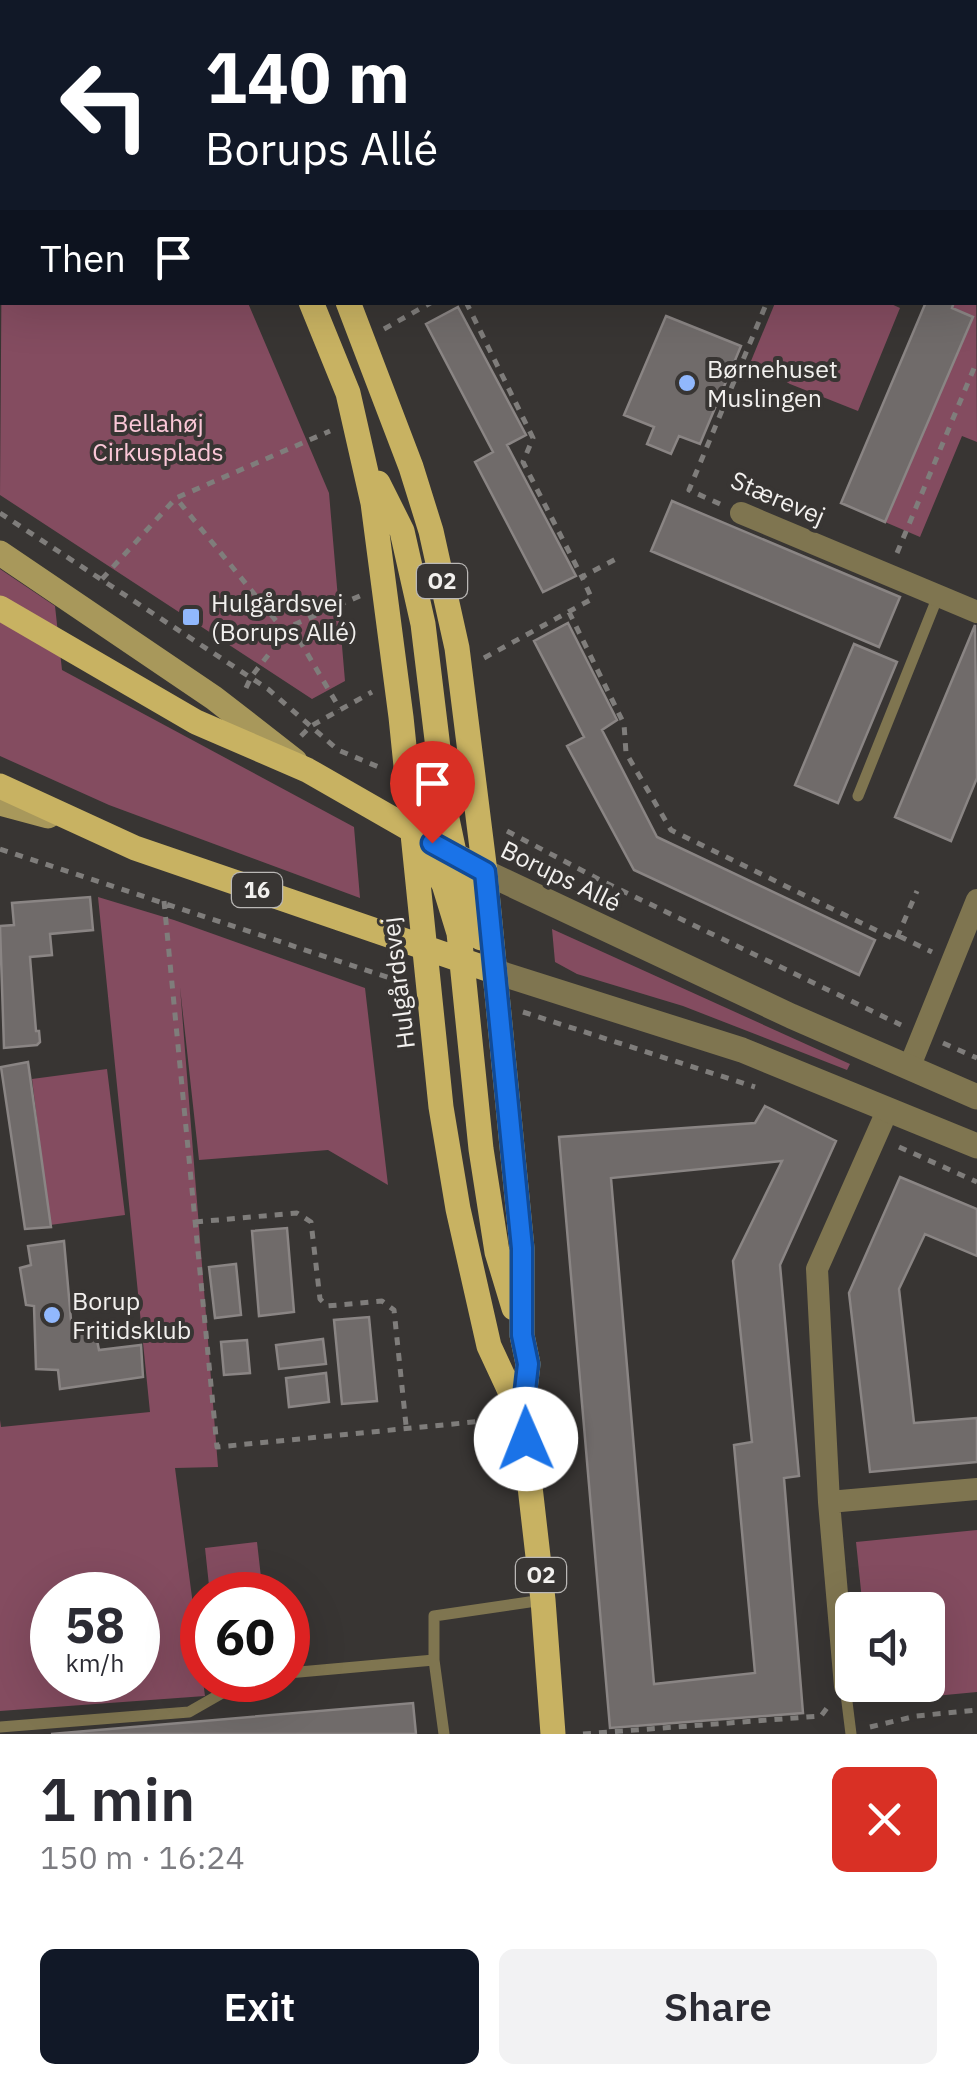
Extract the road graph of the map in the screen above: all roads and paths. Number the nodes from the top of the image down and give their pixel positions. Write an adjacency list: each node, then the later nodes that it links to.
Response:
1 (313, 305): 8 (main road, Hulgårdsvej / O2)
2 (349, 305): 6 (main road, Hulgårdsvej / O2)
3 (427, 305): 6 (path)
4 (467, 305): 16 (path)
5 (766, 305): 12 (path, Stærevej)
6 (364, 340): 25 (main road, Hulgårdsvej / O2)
7 (977, 361): 15 (path)
8 (356, 420): 9 (main road, Hulgårdsvej / O2); 10 (path)
9 (363, 454): 18 (main road, Hulgårdsvej / O2); 40 (main road)
10 (176, 498): 17 (path); 24 (path)
11 (0, 512): 17 (path)
12 (742, 513): 15 (street, Stærevej)
13 (0, 553): 29 (main road, Borups Allé)
14 (616, 559): 16 (path)
15 (888, 575): 19 (street, Stærevej)
16 (582, 577): 21 (path)
17 (102, 580): 26 (path)
18 (385, 585): 23 (path); 27 (main road, Hulgårdsvej / O2)
19 (938, 596): 22 (street, Stærevej); 35 (lane)
20 (0, 608): 32 (main road)
21 (570, 612): 25 (path); 45 (path)
22 (977, 612)
23 (291, 626): 24 (path); 28 (path)
24 (286, 633): 26 (path)
25 (459, 672): 37 (main road, Hulgårdsvej / O2)
26 (251, 677): 29 (path); 30 (path)
27 (396, 680): 28 (path); 33 (main road, Hulgårdsvej / O2)
28 (340, 709): 30 (path)
29 (236, 714): 31 (main road, Borups Allé)
30 (311, 726): 31 (path); 33 (path)
31 (285, 753): 32 (main road, Borups Allé)
32 (307, 770): 39 (main road, Borups Allé)
33 (406, 778): 39 (main road, Hulgårdsvej / O2)
34 (0, 786): 38 (main road, 16)
35 (858, 796)
36 (0, 803): 38 (main road)
37 (478, 815): 41 (main road, Hulgårdsvej / O2); 50 (path, Borups Allé)
38 (92, 828): 46 (main road, 16)
39 (410, 830): 40 (main road, Borups Allé); 46 (main road, Hulgårdsvej / O2); 47 (main road)
40 (455, 857): 41 (main road, Borups Allé); 49 (main road)
41 (485, 872): 49 (main road, Hulgårdsvej / O2); 51 (street, Borups Allé)
42 (917, 891): 45 (path)
43 (977, 900): 48 (street)
44 (164, 901): 55 (path)
45 (898, 936): 48 (path)
46 (424, 948): 47 (main road, 16); 57 (main road, Hulgårdsvej / O2)
47 (461, 960): 49 (main road, 16); 56 (main road)
48 (953, 962): 51 (street)
49 (493, 971): 53 (street); 56 (main road, Hulgårdsvej / O2)
50 (900, 1024)
51 (909, 1068): 52 (street, Borups Allé)
52 (977, 1097)
53 (888, 1110): 54 (street); 60 (street)
54 (977, 1146)
55 (195, 1222): 58 (path); 58 (path)
56 (522, 1335): 57 (main road, Hulgårdsvej / O2)
57 (522, 1417): 58 (path); 62 (main road, Hulgårdsvej / O2)
58 (406, 1427)
59 (977, 1489): 60 (street)
60 (830, 1502): 61 (street)
61 (837, 1592)
62 (543, 1600): 63 (lane); 72 (main road, Hulgårdsvej / O2)
63 (434, 1660): 64 (lane); 71 (lane)
64 (310, 1672)
65 (835, 1698): 73 (path)
66 (206, 1702): 69 (lane)
67 (847, 1702): 70 (lane)
68 (977, 1710): 70 (path)
69 (0, 1727)
70 (852, 1732)
71 (444, 1734)
72 (553, 1734)
73 (583, 1734)

